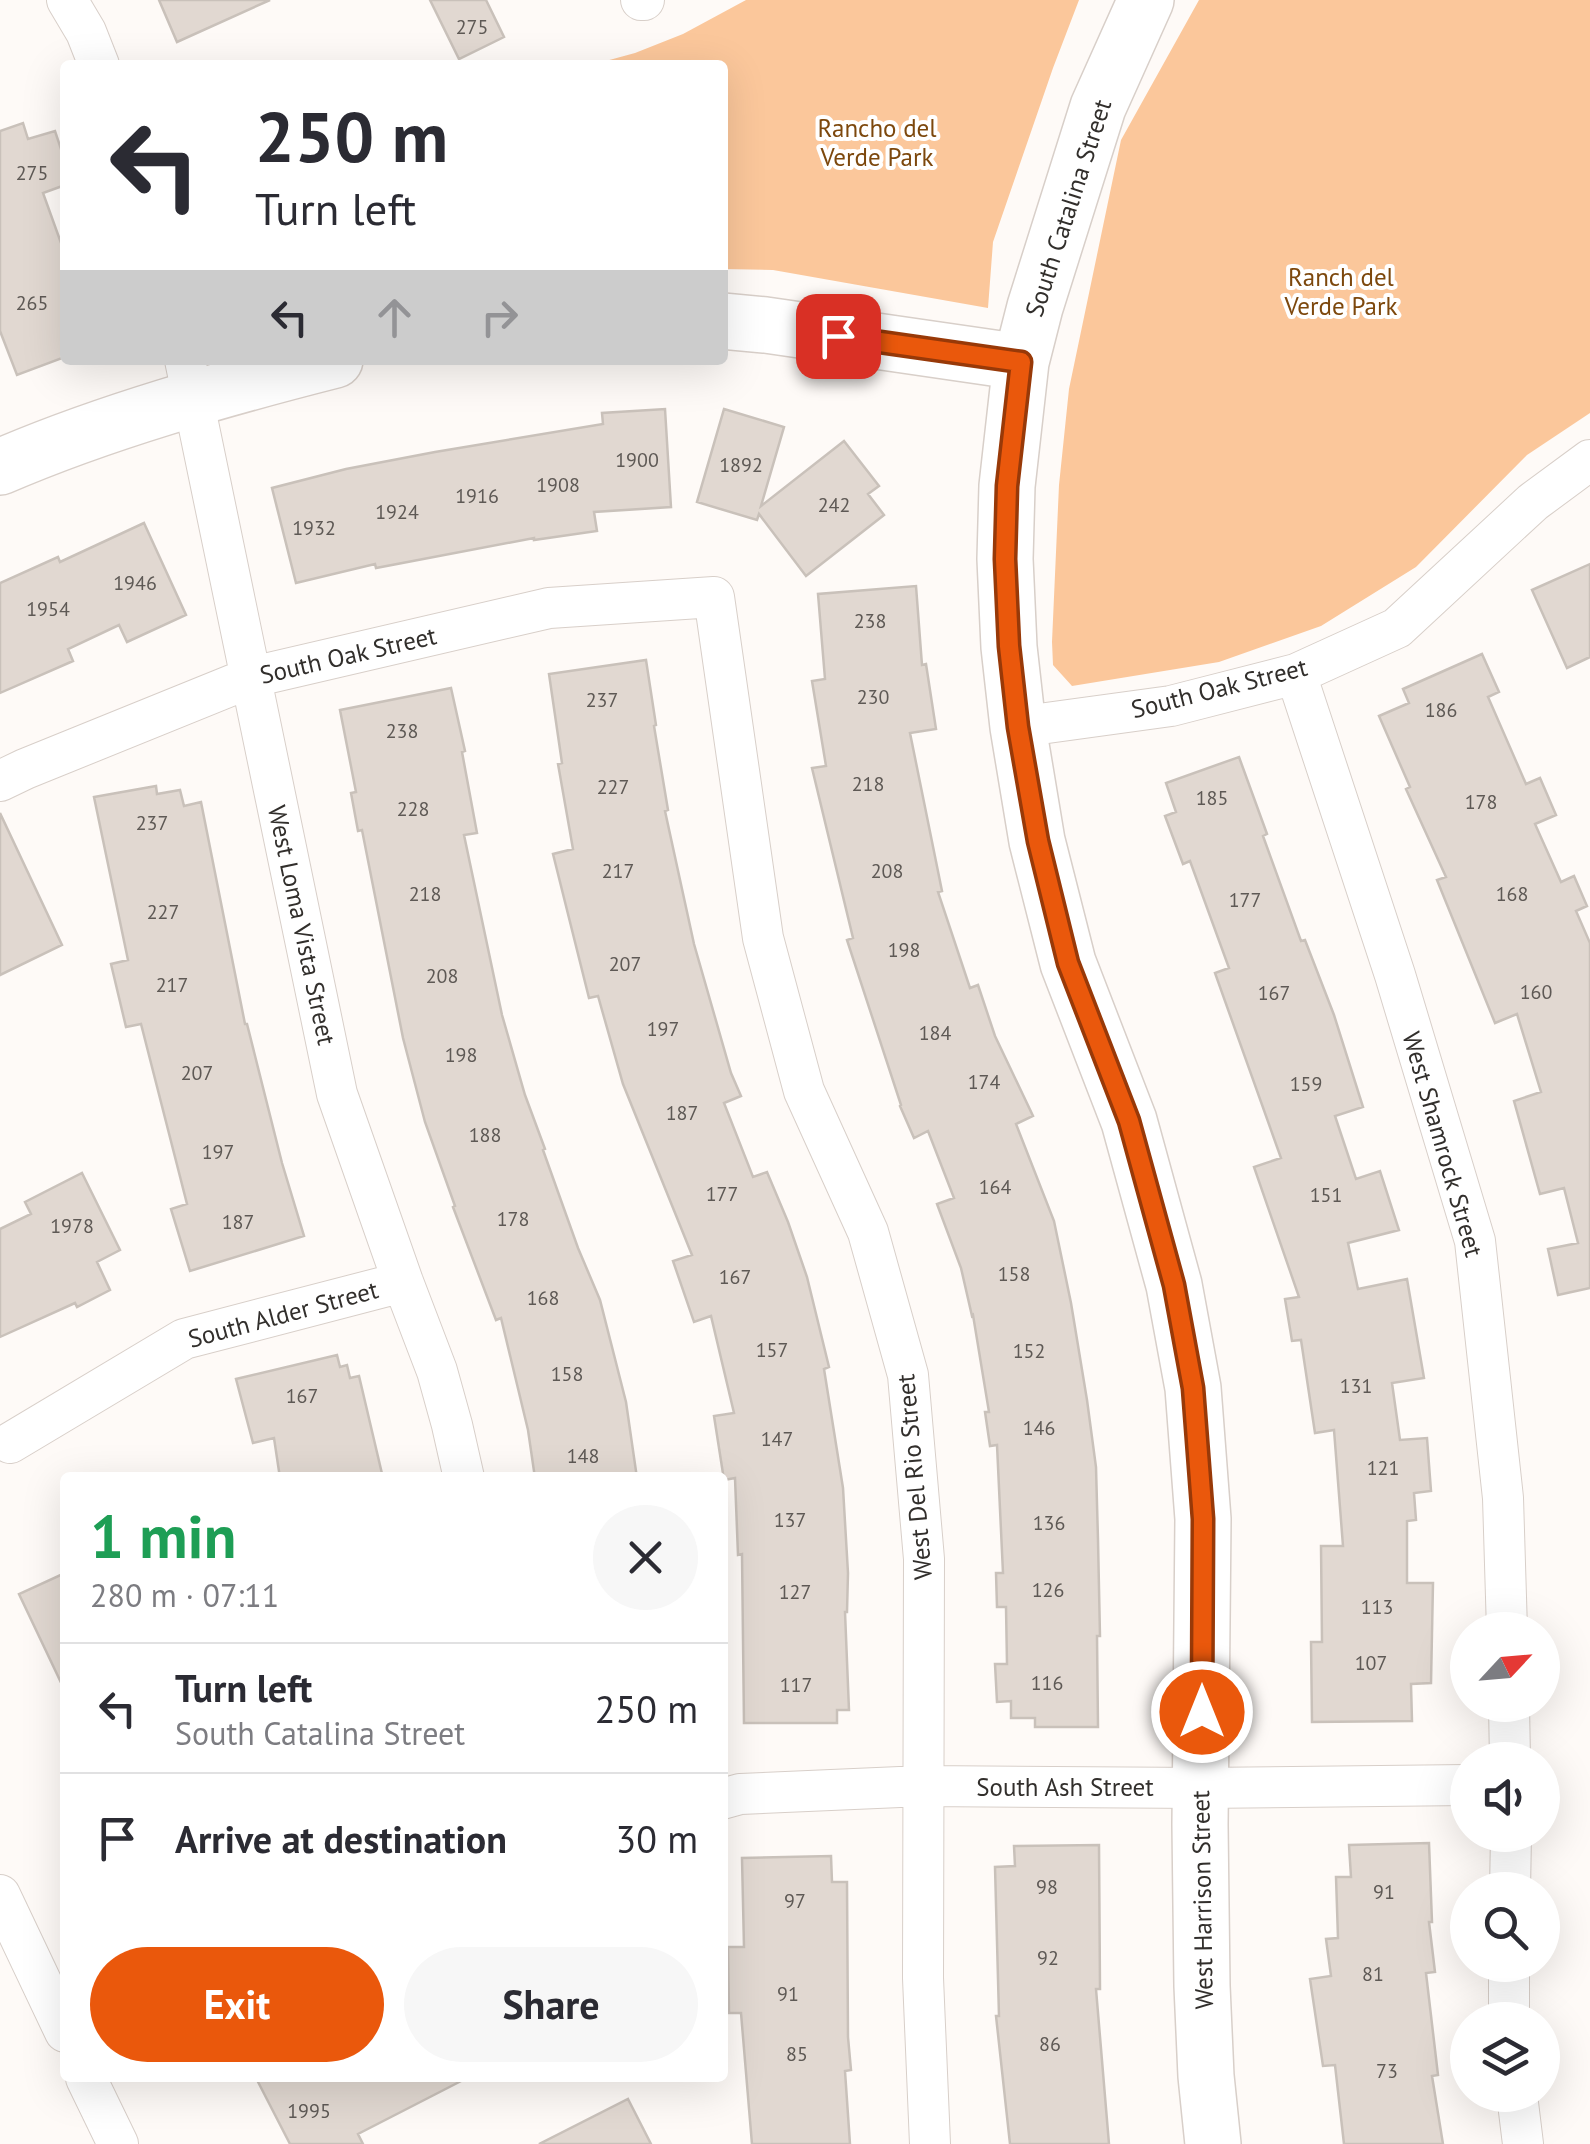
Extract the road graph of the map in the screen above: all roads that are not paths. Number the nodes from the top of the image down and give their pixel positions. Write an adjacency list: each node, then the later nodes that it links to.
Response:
1 (66, 0): 3 (street)
2 (1146, 0): 5 (street, South Catalina Street)
3 (98, 60)
4 (728, 322): 5 (street)
5 (1021, 362): 13 (street, West Harrison Street)
6 (298, 365): 7 (street)
7 (190, 380): 9 (street); 12 (street, West Loma Vista Street)
8 (1590, 460): 11 (street, South Oak Street)
9 (0, 467)
10 (714, 597): 12 (street, South Oak Street); 20 (street, West Del Rio Street)
11 (1296, 674): 13 (street, South Oak Street); 18 (street, West Shamrock Street)
12 (252, 678): 14 (street, South Oak Street); 15 (street, West Loma Vista Street)
13 (1018, 727): 21 (street, West Harrison Street)
14 (0, 781)
15 (403, 1282): 16 (street, South Alder Street); 17 (street, West Loma Vista Street)
16 (10, 1443)
17 (462, 1472)
18 (1506, 1612)
19 (1450, 1785): 21 (street, South Ash Street)
20 (923, 1786): 21 (street, South Ash Street); 22 (street, South Ash Street); 28 (street, West Del Rio Street)
21 (1201, 1788): 29 (street, West Harrison Street)
22 (728, 1797)
23 (0, 1895): 24 (street)
24 (60, 2021)
25 (88, 2082): 27 (street)
26 (1519, 2112): 30 (street)
27 (118, 2144)
28 (930, 2144)
29 (1213, 2144)
30 (1522, 2144)

